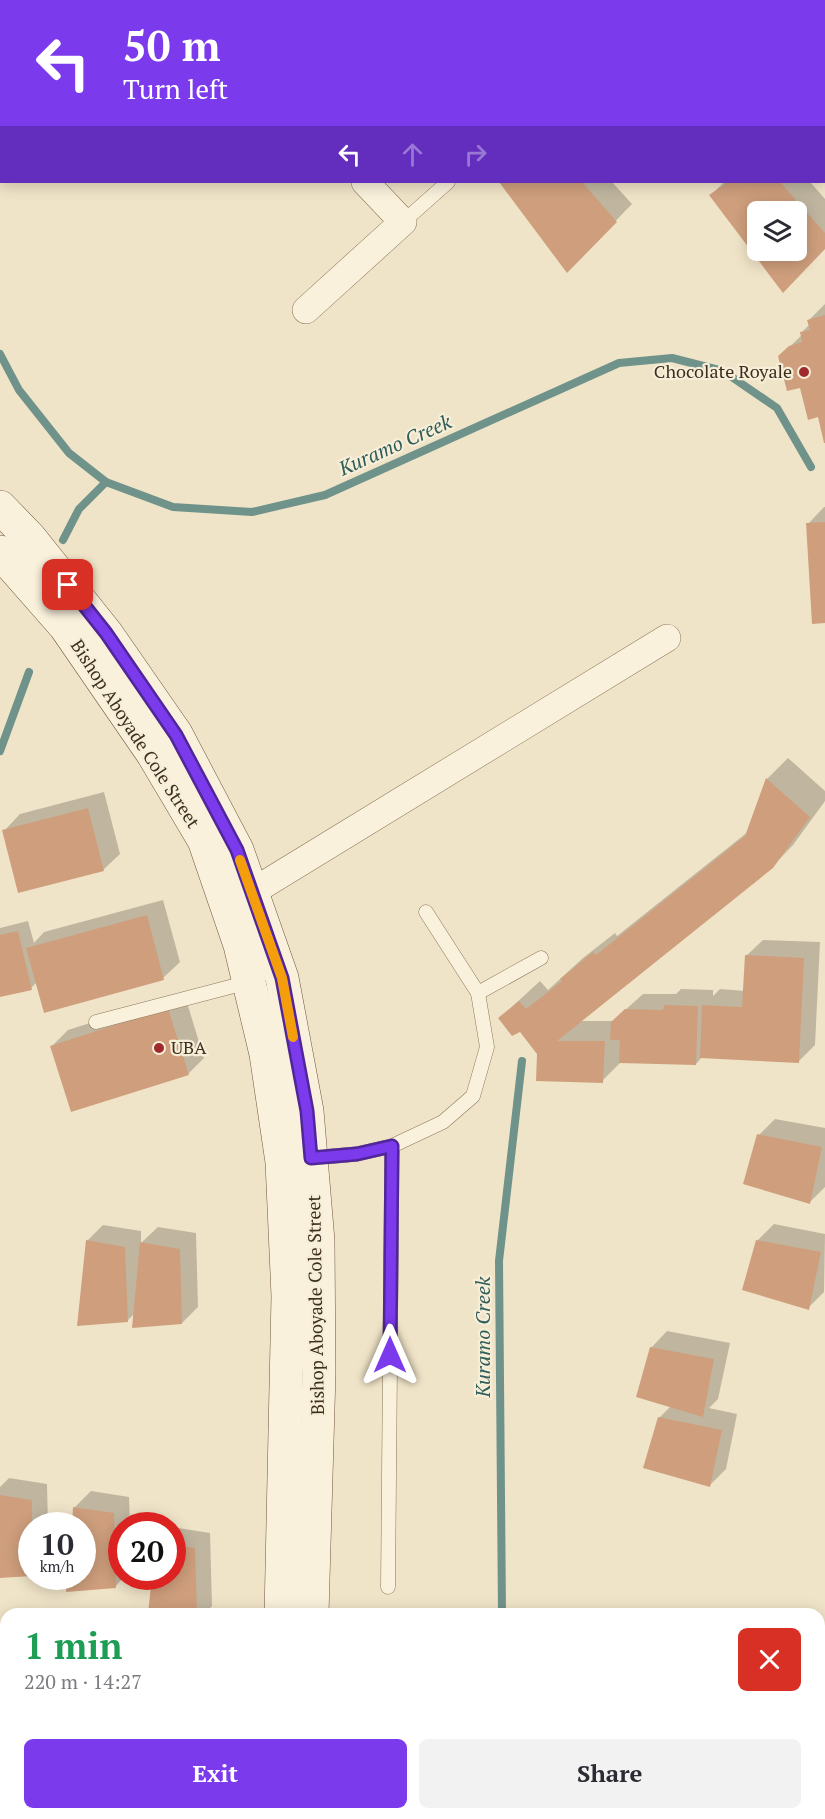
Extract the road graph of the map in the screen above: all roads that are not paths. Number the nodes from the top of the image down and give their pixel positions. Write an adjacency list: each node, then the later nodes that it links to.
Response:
1 (366, 183): 3 (street)
2 (447, 183): 3 (lane)
3 (403, 222): 4 (street)
4 (306, 310)
5 (0, 507): 8 (street, Bishop Aboyade Cole Street)
6 (0, 552): 11 (street, Bishop Aboyade Cole Street)
7 (667, 638): 8 (street)
8 (252, 892): 15 (street, Bishop Aboyade Cole Street)
9 (426, 912): 12 (lane)
10 (541, 958): 12 (lane)
11 (249, 982): 13 (lane); 17 (street, Bishop Aboyade Cole Street)
12 (477, 993): 14 (lane)
13 (96, 1022)
14 (392, 1146): 15 (lane); 16 (lane)
15 (311, 1158): 18 (street, Bishop Aboyade Cole Street)
16 (388, 1587)
17 (281, 1608)
18 (312, 1608)

